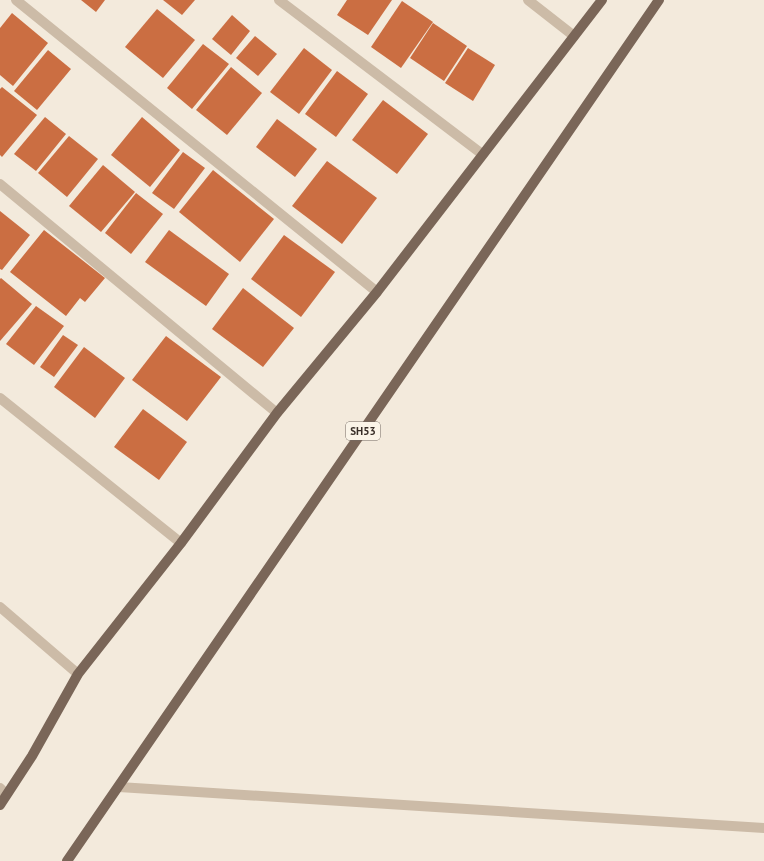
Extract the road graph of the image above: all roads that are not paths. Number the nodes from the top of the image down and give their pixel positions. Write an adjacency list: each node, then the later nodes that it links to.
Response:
1 (16, 0): 9 (street)
2 (279, 0): 7 (street)
3 (528, 0): 6 (street)
4 (602, 0): 6 (main road)
5 (659, 0): 15 (main road, SH53)
6 (574, 36): 7 (main road)
7 (482, 154): 9 (main road)
8 (0, 184): 11 (street)
9 (377, 292): 11 (main road)
10 (0, 398): 12 (street)
11 (277, 413): 12 (main road)
12 (181, 543): 14 (main road)
13 (0, 607): 14 (street)
14 (78, 674): 16 (main road)
15 (118, 787): 18 (street); 19 (main road, SH53)
16 (3, 791): 17 (main road)
17 (0, 805)
18 (764, 828)
19 (67, 861)

